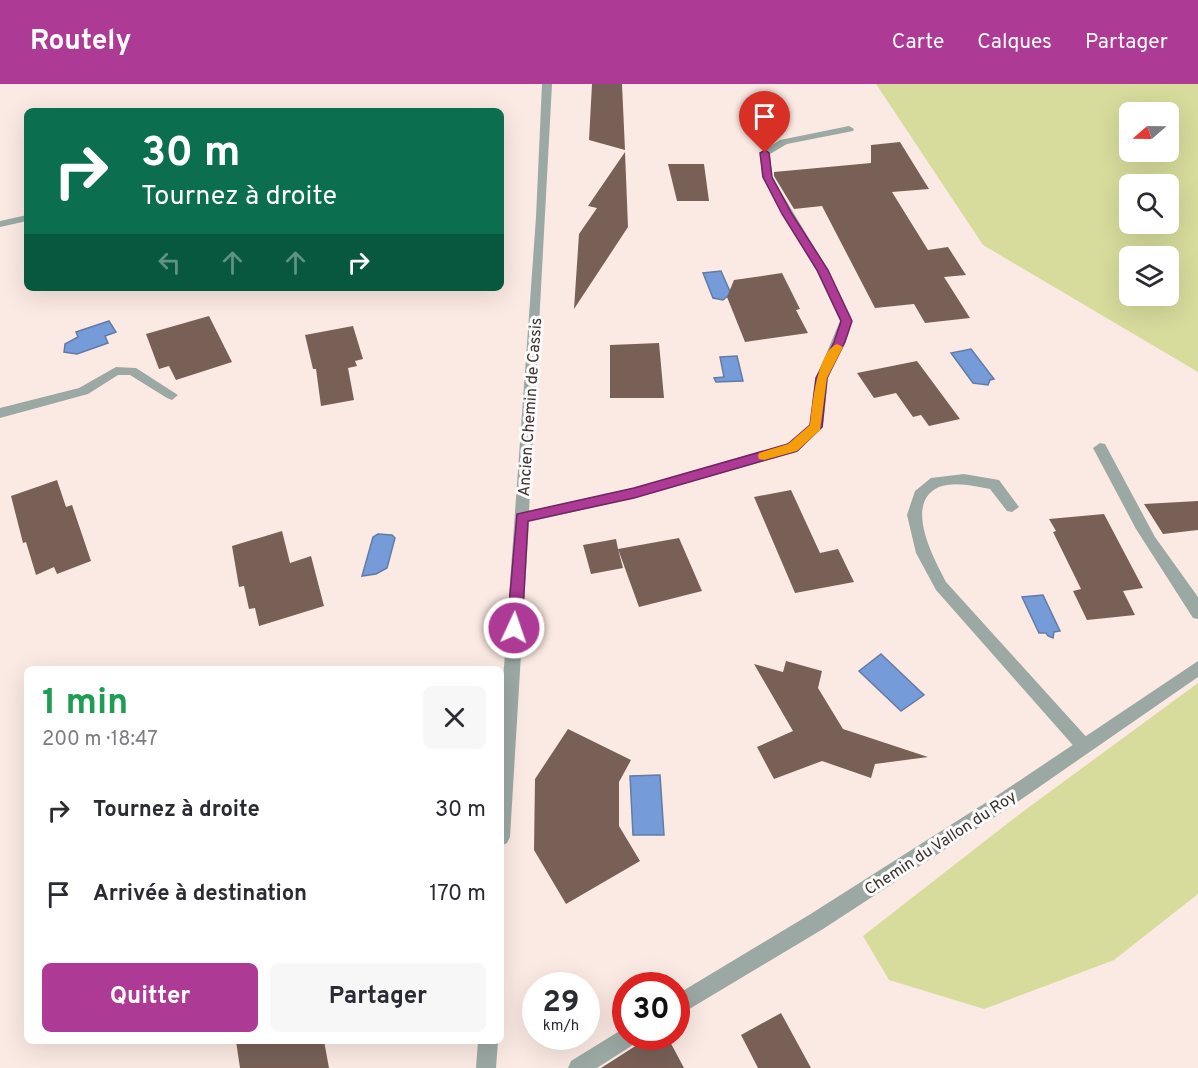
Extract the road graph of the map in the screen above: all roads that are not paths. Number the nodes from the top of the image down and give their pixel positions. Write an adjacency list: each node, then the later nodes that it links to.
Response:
1 (548, 84): 9 (street, Ancien Chemin de Cassis)
2 (849, 129): 9 (street)
3 (24, 219): 4 (street)
4 (0, 224)
5 (172, 394): 6 (street)
6 (0, 413)
7 (1100, 447): 10 (street)
8 (1012, 507): 12 (street)
9 (522, 518): 13 (street, Ancien Chemin de Cassis)
10 (1198, 613)
11 (1198, 668): 12 (street, Chemin du Vallon du Roy)
12 (1084, 746): 14 (street, Chemin du Vallon du Roy)
13 (504, 791)
14 (690, 998)
15 (488, 1044): 17 (street)
16 (612, 1047): 18 (street)
17 (486, 1068)
18 (578, 1068)

